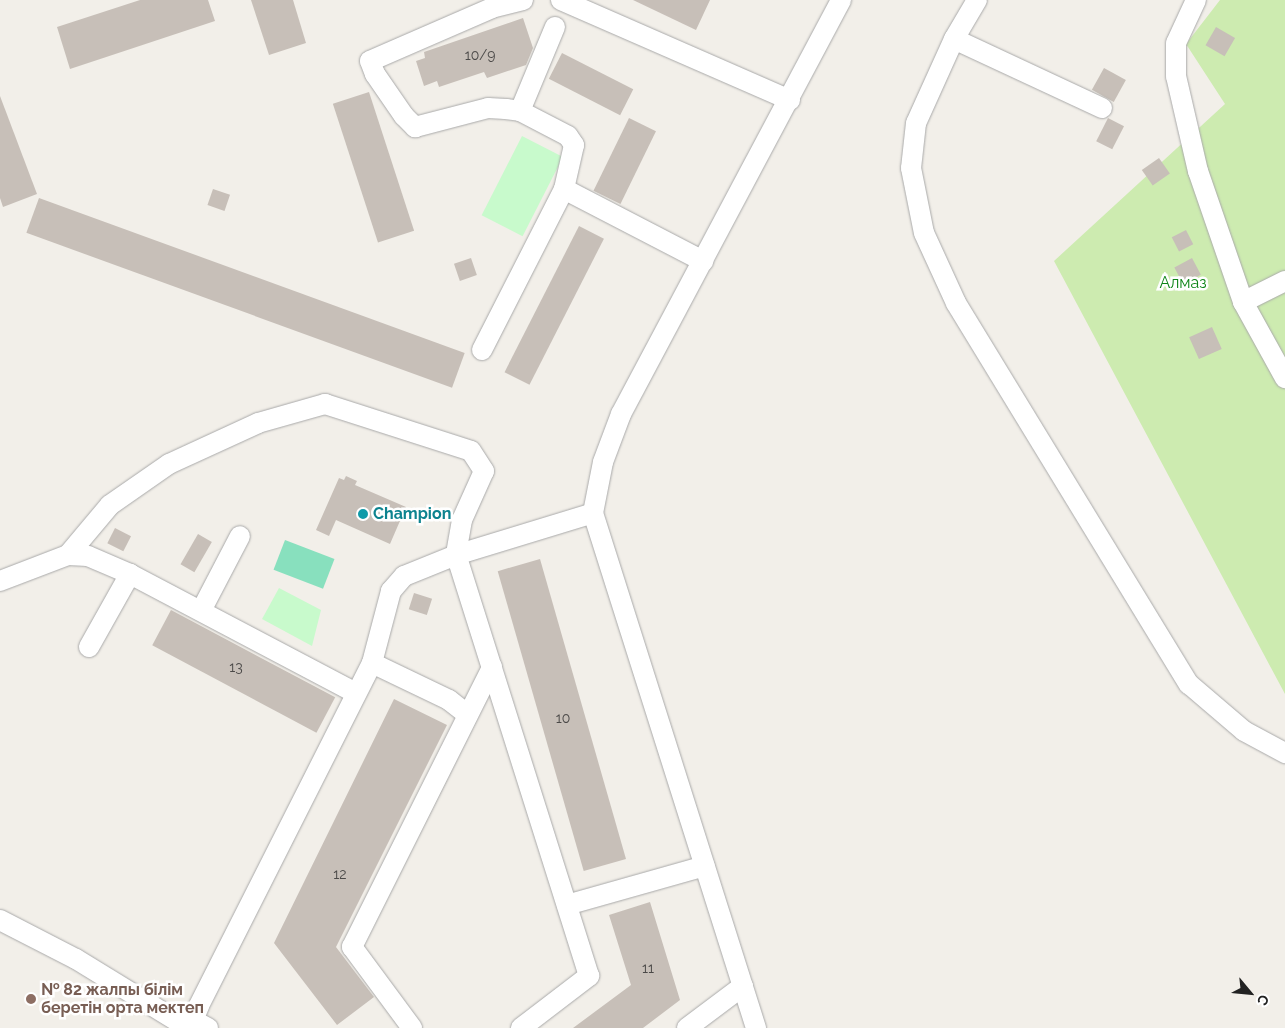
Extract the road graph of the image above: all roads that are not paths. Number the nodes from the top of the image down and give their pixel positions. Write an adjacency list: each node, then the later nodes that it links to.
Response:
1 (523, 0): 10 (street)
2 (561, 0): 8 (street)
3 (841, 0): 8 (street)
4 (978, 0): 7 (street)
5 (1196, 0): 14 (street)
6 (556, 27): 10 (street)
7 (954, 38): 9 (street); 29 (street)
8 (790, 100): 12 (street)
9 (1102, 108)
10 (520, 111): 11 (street)
11 (564, 188): 12 (street); 15 (street)
12 (703, 261): 17 (street)
13 (1285, 281): 14 (street)
14 (1243, 302): 16 (street)
15 (482, 350)
16 (1285, 378)
17 (593, 513): 20 (street); 30 (street)
18 (240, 536): 23 (street)
19 (68, 555): 20 (street); 21 (street); 22 (street)
20 (456, 555): 25 (street); 26 (street)
21 (130, 574): 23 (street); 24 (street)
22 (0, 581)
23 (202, 609): 27 (street)
24 (89, 647)
25 (372, 663): 27 (street); 28 (street)
26 (492, 667): 28 (street); 31 (street)
27 (356, 693): 34 (street)
28 (468, 715): 35 (street)
29 (1285, 753)
30 (705, 866): 31 (street); 33 (street)
31 (567, 905): 36 (street)
32 (0, 920): 34 (street)
33 (743, 986): 37 (street); 38 (street)
34 (201, 1024)
35 (406, 1026)
36 (521, 1028)
37 (687, 1028)
38 (756, 1028)

